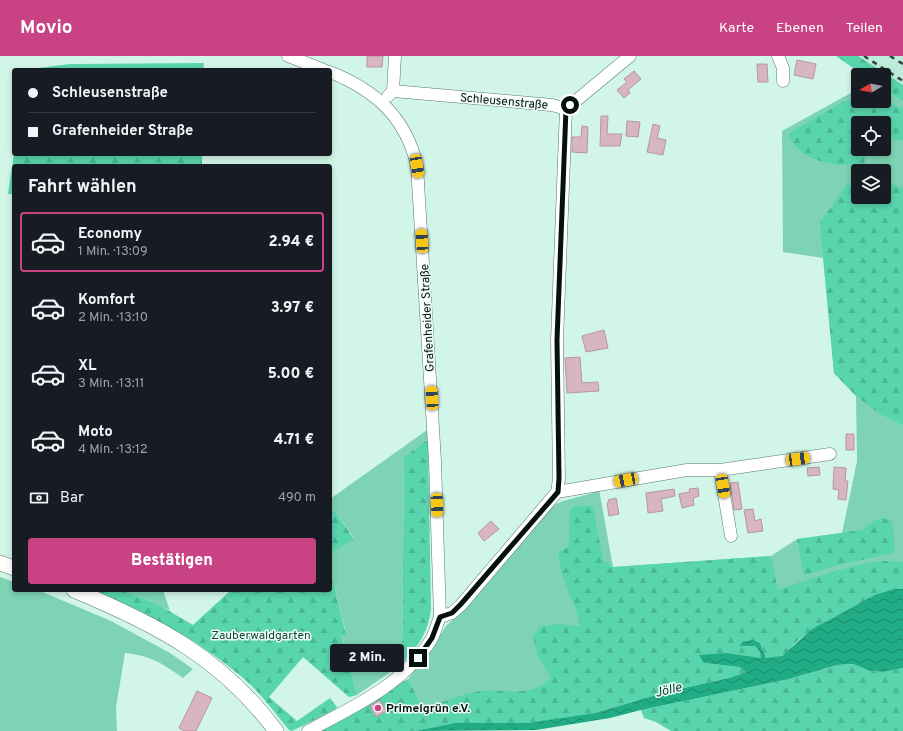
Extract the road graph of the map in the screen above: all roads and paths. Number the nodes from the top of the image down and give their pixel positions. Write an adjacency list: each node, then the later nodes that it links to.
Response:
1 (288, 56): 5 (street)
2 (395, 56): 8 (street)
3 (630, 56): 10 (street)
4 (778, 56): 7 (street)
5 (319, 68)
6 (332, 73): 9 (street, Grafenheider Straße)
7 (783, 81)
8 (393, 91): 9 (street); 10 (street, Schleusenstraße)
9 (381, 102): 18 (street, Grafenheider Straße)
10 (566, 109): 13 (street)
11 (830, 454): 12 (street)
12 (720, 470): 13 (street); 14 (street)
13 (558, 492): 18 (street)
14 (731, 536)
15 (0, 564): 16 (main road)
16 (12, 567)
17 (78, 592): 19 (main road)
18 (440, 617): 20 (street, Grafenheider Straße)
19 (276, 731)
20 (308, 731)

